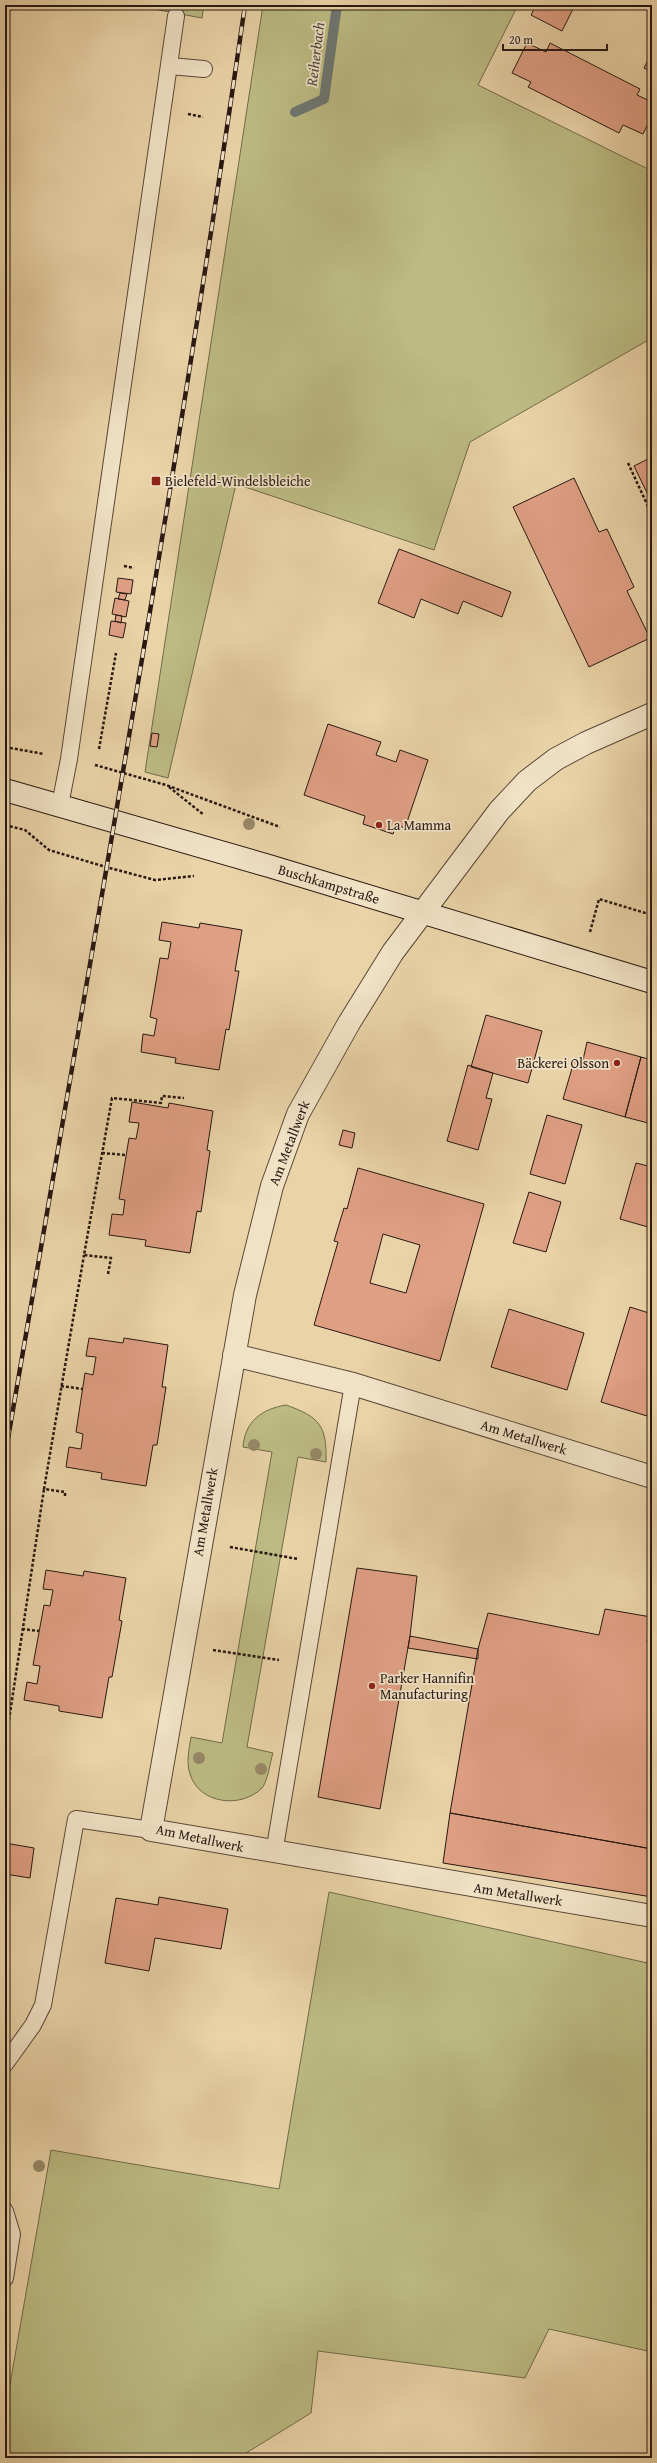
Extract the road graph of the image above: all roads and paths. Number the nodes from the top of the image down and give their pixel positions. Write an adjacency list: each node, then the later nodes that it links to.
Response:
1 (176, 16): 2 (lane)
2 (170, 66): 3 (lane); 15 (lane)
3 (204, 69)
4 (185, 114): 5 (path)
5 (203, 117)
6 (628, 463): 7 (path)
7 (652, 515)
8 (122, 566): 9 (path)
9 (134, 568)
10 (116, 653): 12 (path)
11 (652, 714): 19 (street, Am Metallwerk)
12 (103, 730)
13 (166, 785): 17 (path)
14 (5, 790): 15 (street, Buschkampstraße)
15 (60, 805): 19 (street, Buschkampstraße)
16 (5, 825): 18 (path)
17 (280, 827)
18 (174, 879)
19 (423, 913): 21 (street, Buschkampstraße); 28 (street, Am Metallwerk)
20 (652, 915): 21 (path)
21 (582, 961): 22 (street, Buschkampstraße)
22 (652, 982)
23 (184, 1098): 24 (path)
24 (102, 1153): 25 (path); 26 (path)
25 (126, 1155)
26 (84, 1255): 27 (path); 30 (path)
27 (108, 1274)
28 (234, 1355): 29 (street, Am Metallwerk); 42 (street, Am Metallwerk)
29 (353, 1384): 32 (street, Am Metallwerk); 43 (lane)
30 (61, 1386): 31 (path); 33 (path)
31 (83, 1389)
32 (652, 1477)
33 (44, 1489): 34 (path); 37 (path)
34 (65, 1496)
35 (255, 1552): 36 (path)
36 (280, 1556)
37 (22, 1629): 38 (path); 41 (path)
38 (39, 1631)
39 (238, 1654): 40 (path)
40 (263, 1657)
41 (9, 1720)
42 (150, 1830): 43 (street, Am Metallwerk); 45 (lane)
43 (274, 1853): 44 (street, Am Metallwerk)
44 (652, 1916)
45 (5, 2064)
46 (5, 2211): 47 (lane)
47 (5, 2278)

